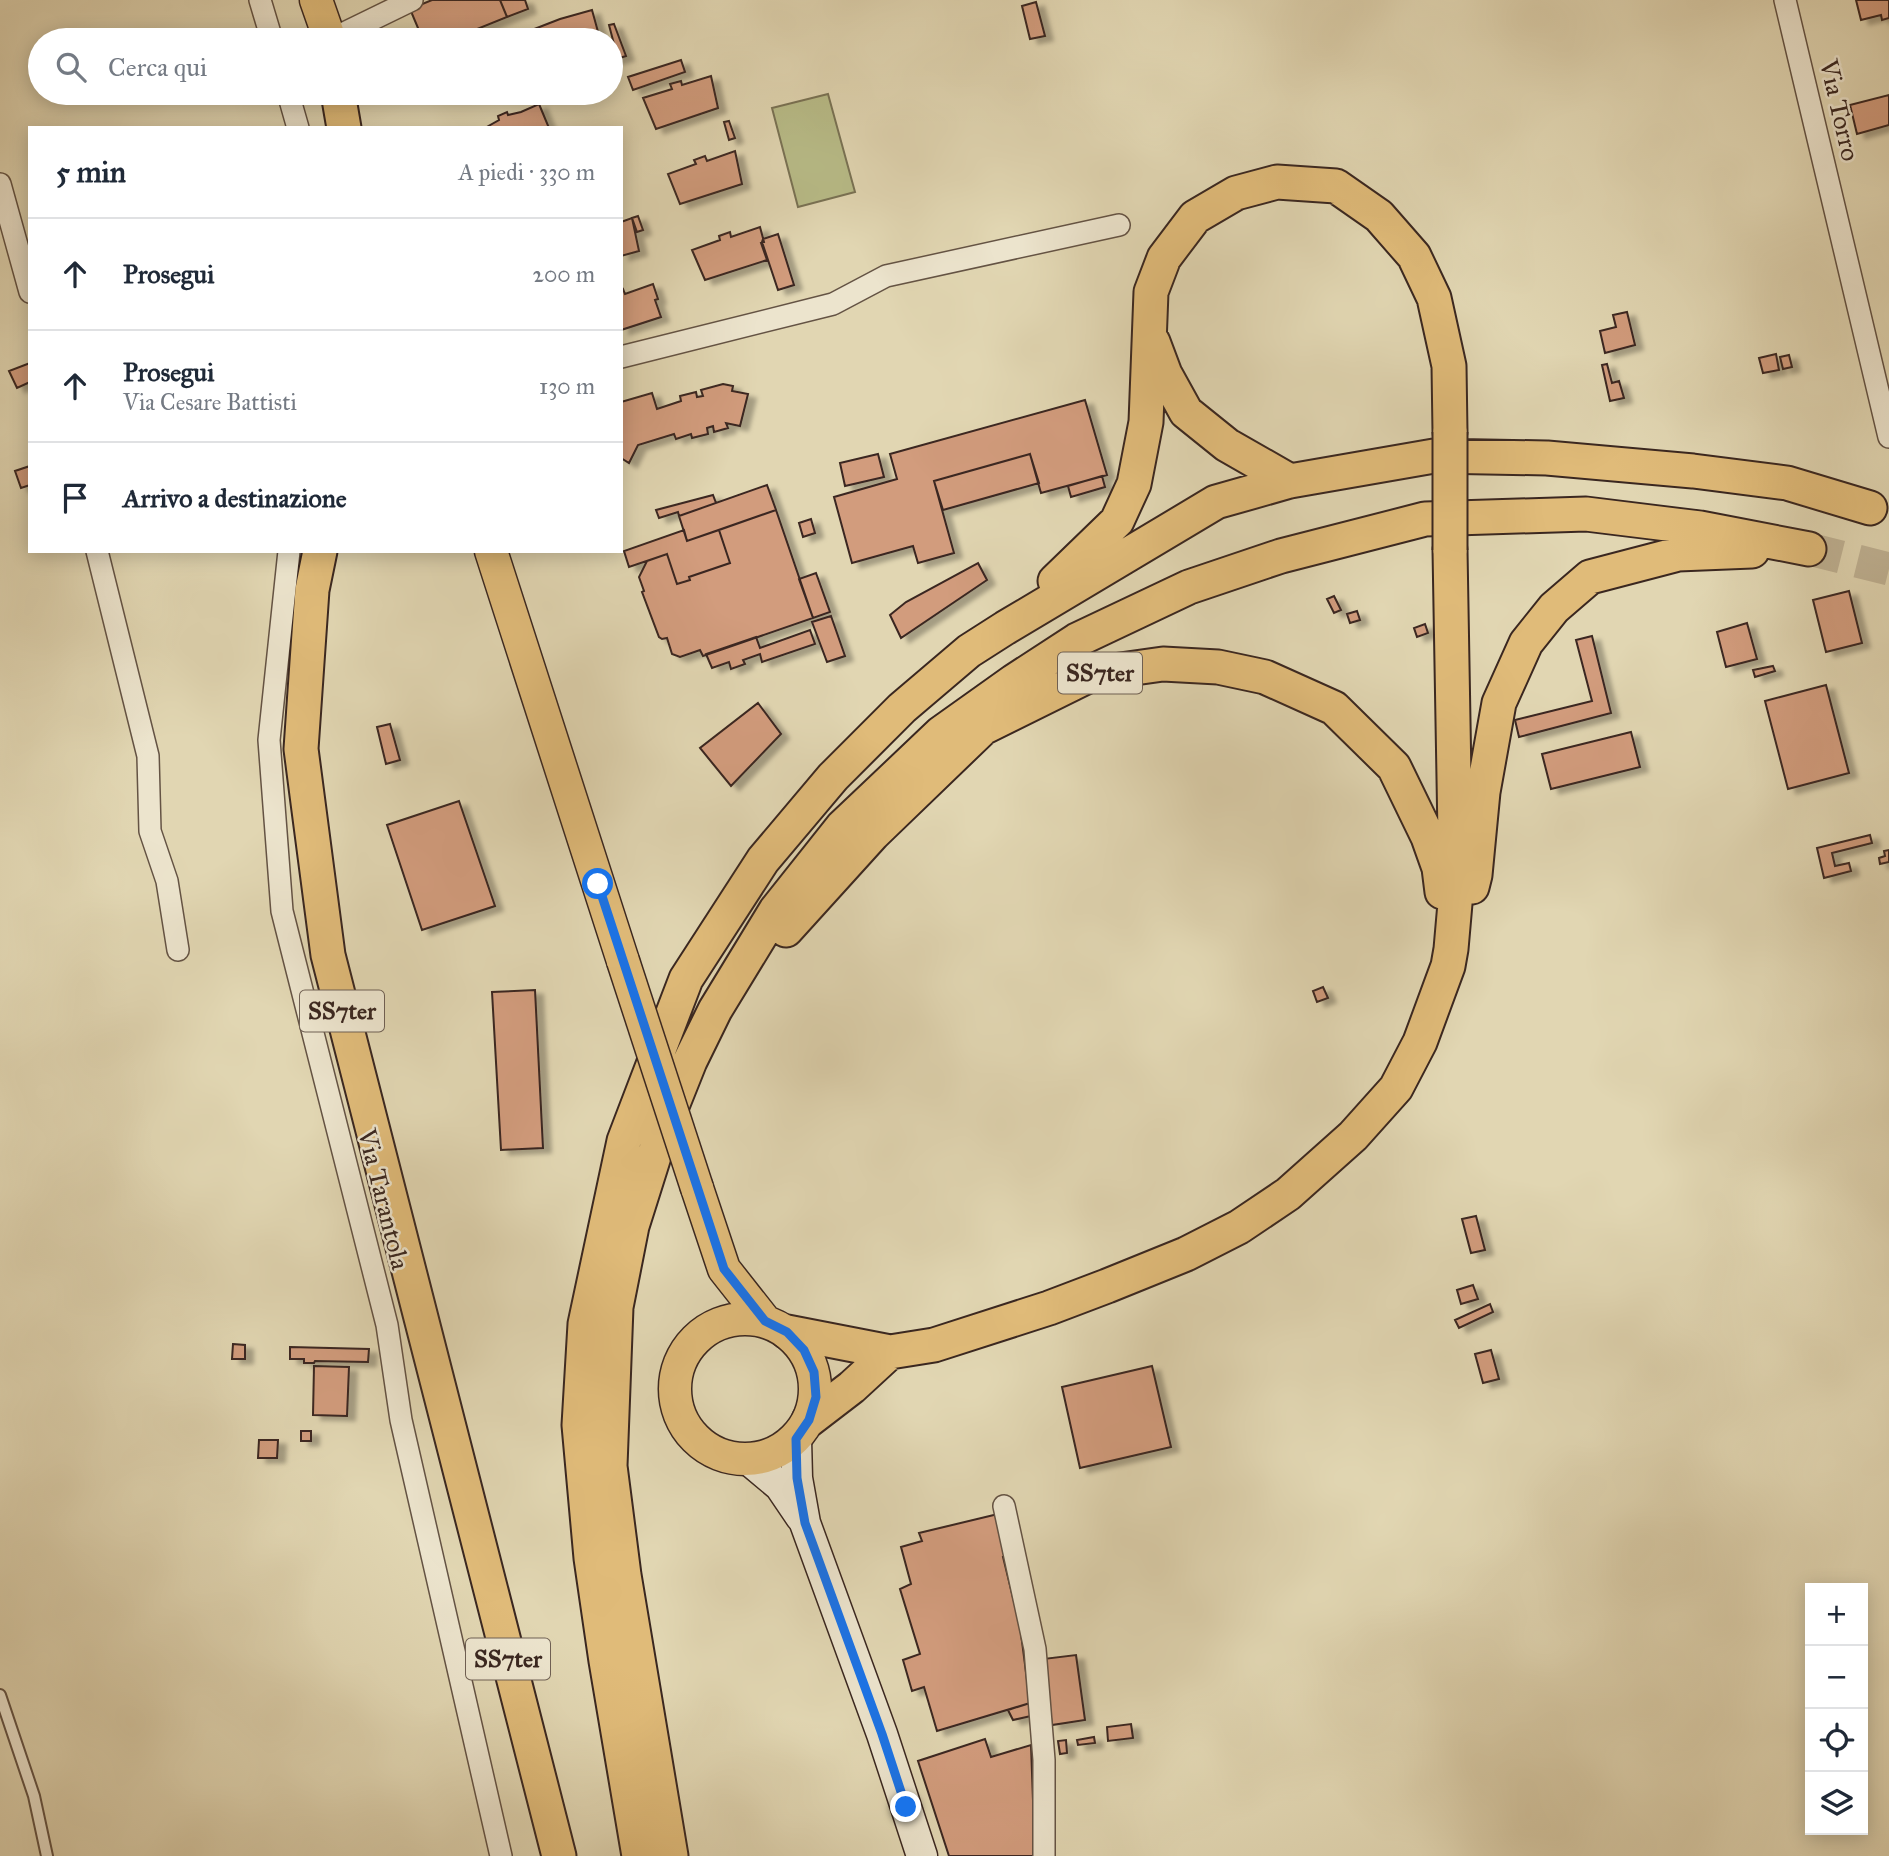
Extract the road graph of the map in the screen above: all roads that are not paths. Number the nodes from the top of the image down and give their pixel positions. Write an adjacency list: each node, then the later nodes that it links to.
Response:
1 (260, 0): 5 (street)
2 (316, 0): 6 (main road)
3 (412, 0): 7 (street)
4 (1785, 0): 19 (street, Via Torro)
5 (268, 28)
6 (326, 28)
7 (355, 28)
8 (291, 105): 11 (street)
9 (340, 105): 12 (highway)
10 (350, 105): 13 (main road)
11 (297, 126)
12 (344, 126)
13 (357, 126)
14 (0, 184): 16 (street)
15 (1119, 225): 18 (street)
16 (28, 285)
17 (1149, 330): 20 (highway); 26 (highway); 27 (highway, bridge)
18 (623, 356)
19 (1889, 437)
20 (1290, 481): 21 (highway); 26 (highway)
21 (1870, 508)
22 (97, 553): 28 (street)
23 (289, 553): 40 (street, Via Tarantola)
24 (320, 553): 41 (highway, SS7ter)
25 (492, 553): 30 (main road, bridge)
26 (1005, 628): 42 (highway)
27 (1451, 949): 29 (highway, SS7ter); 29 (highway); 33 (highway)
28 (178, 950)
29 (715, 1010): 43 (highway)
30 (724, 1269): 31 (main road); 32 (main road)
31 (776, 1327): 32 (main road); 33 (highway); 34 (main road)
32 (708, 1329): 35 (main road)
33 (890, 1352): 34 (highway)
34 (803, 1430): 35 (main road); 37 (main road)
35 (749, 1460): 37 (main road)
36 (1004, 1506): 45 (street)
37 (805, 1523): 44 (main road)
38 (0, 1695): 39 (lane)
39 (47, 1856)
40 (501, 1856)
41 (559, 1856)
42 (639, 1856)
43 (671, 1856)
44 (922, 1856)
45 (1044, 1856)

